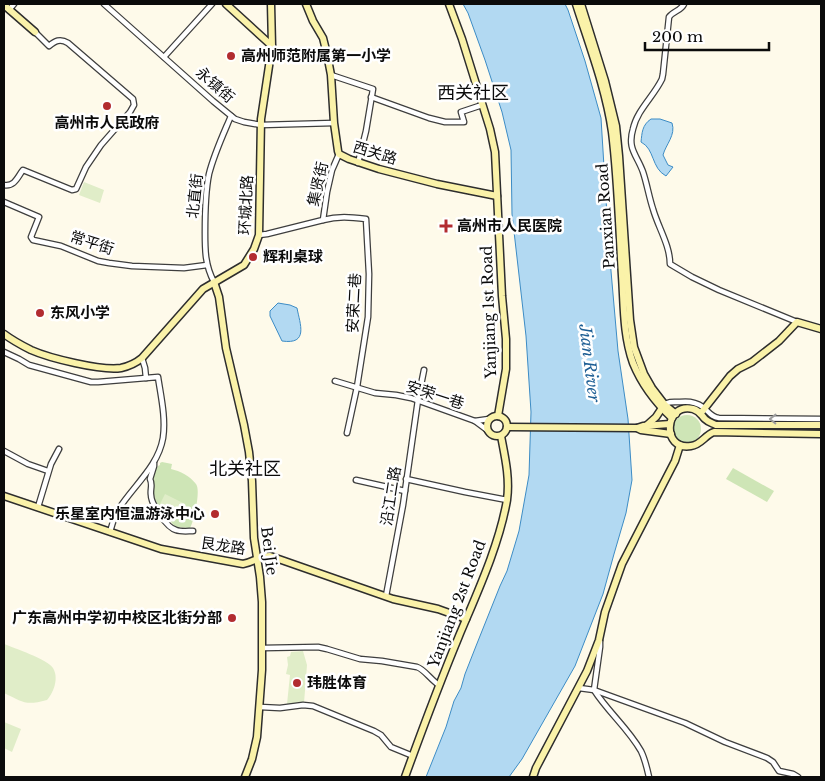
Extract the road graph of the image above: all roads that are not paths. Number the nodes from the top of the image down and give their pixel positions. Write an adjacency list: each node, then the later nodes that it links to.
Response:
1 (14, 4): 12 (street)
2 (104, 4): 15 (street, 永镇街)
3 (212, 4): 15 (street)
4 (226, 4): 14 (street)
5 (271, 4): 14 (street, 环城北路)
6 (306, 4): 16 (street, 西关路)
7 (448, 4): 18 (street, Yanjiang 1st Road)
8 (576, 4): 42 (street, Panxian Road)
9 (581, 4): 42 (street, Panxian Road)
10 (684, 4): 32 (street)
11 (4, 5): 12 (street)
12 (9, 10): 13 (street)
13 (35, 32): 24 (street)
14 (272, 46): 21 (street, 环城北路)
15 (164, 57): 19 (street, 永镇街)
16 (331, 74): 17 (street); 20 (street, 西关路)
17 (371, 98): 18 (street); 23 (street)
18 (482, 105): 25 (street, Yanjiang 1st Road)
19 (231, 116): 21 (street, 永镇街); 30 (street, 北直街)
20 (334, 123): 21 (street, 永镇街); 22 (street, 西关路)
21 (261, 125): 29 (street, 环城北路)
22 (339, 154): 23 (street, 西关路); 28 (street, 集贤街)
23 (358, 163): 25 (street, 西关路)
24 (4, 185)
25 (497, 196): 44 (street, Yanjiang 1st Road)
26 (4, 202): 30 (street, 常平街)
27 (366, 219): 28 (street, 集贤街); 40 (street, 安荣二巷)
28 (323, 220): 29 (street, 集贤街)
29 (259, 235): 31 (street, 环城北路)
30 (207, 265): 31 (street, 北直街)
31 (214, 282): 36 (street, 环城北路); 73 (street, Bei Jie)
32 (797, 322): 33 (street); 43 (street)
33 (821, 329)
34 (4, 334): 36 (street)
35 (4, 352): 38 (street)
36 (142, 358): 38 (street)
37 (424, 370): 41 (street, 沿江二路)
38 (146, 378): 63 (street)
39 (335, 381): 40 (street, 安荣一巷)
40 (357, 387): 41 (street, 安荣一巷); 55 (street)
41 (418, 400): 49 (street, 安荣一巷); 65 (street, 沿江二路)
42 (663, 407): 43 (street); 46 (street, Panxian Road); 51 (street)
43 (702, 410): 46 (street); 47 (street); 48 (street, one-way to 43)
44 (498, 416): 45 (street); 52 (street)
45 (489, 419): 49 (street); 54 (street)
46 (672, 419): 51 (street); 56 (street)
47 (706, 419): 50 (street); 59 (street)
48 (821, 419)
49 (475, 421): 54 (street)
50 (821, 425)
51 (646, 426): 53 (street)
52 (507, 427): 53 (street); 58 (street)
53 (637, 428): 56 (street)
54 (487, 430): 58 (street)
55 (348, 433)
56 (671, 434): 60 (street)
57 (821, 434): 59 (street)
58 (501, 436): 69 (street, Yanjiang 2st Road)
59 (705, 438): 60 (street)
60 (680, 445): 76 (street)
61 (59, 449): 64 (street)
62 (4, 451): 64 (street)
63 (154, 462): 71 (street); 72 (street)
64 (48, 471): 70 (street)
65 (406, 479): 67 (street, 沿江二路); 69 (street)
66 (356, 480): 67 (street)
67 (405, 491): 74 (street, 沿江二路)
68 (4, 496): 70 (street, 艮龙路)
69 (507, 500): 75 (street, Yanjiang 2st Road)
70 (38, 508): 72 (street, 艮龙路)
71 (193, 531)
72 (110, 532): 73 (street, 艮龙路)
73 (257, 558): 74 (street, 艮龙路); 77 (street, Bei Jie)
74 (386, 596): 75 (street, 艮龙路)
75 (466, 619): 78 (street, Yanjiang 2st Road)
76 (600, 640): 79 (street); 80 (street)
77 (263, 648): 78 (street); 81 (street, Bei Jie)
78 (439, 685): 82 (street, Yanjiang 2st Road)
79 (579, 688): 80 (street); 85 (street)
80 (594, 690): 86 (street); 87 (street)
81 (260, 706): 82 (street); 83 (street, Bei Jie)
82 (413, 756): 84 (street, Yanjiang 2st Road)
83 (245, 777)
84 (405, 777)
85 (533, 777)
86 (649, 777)
87 (798, 777)

